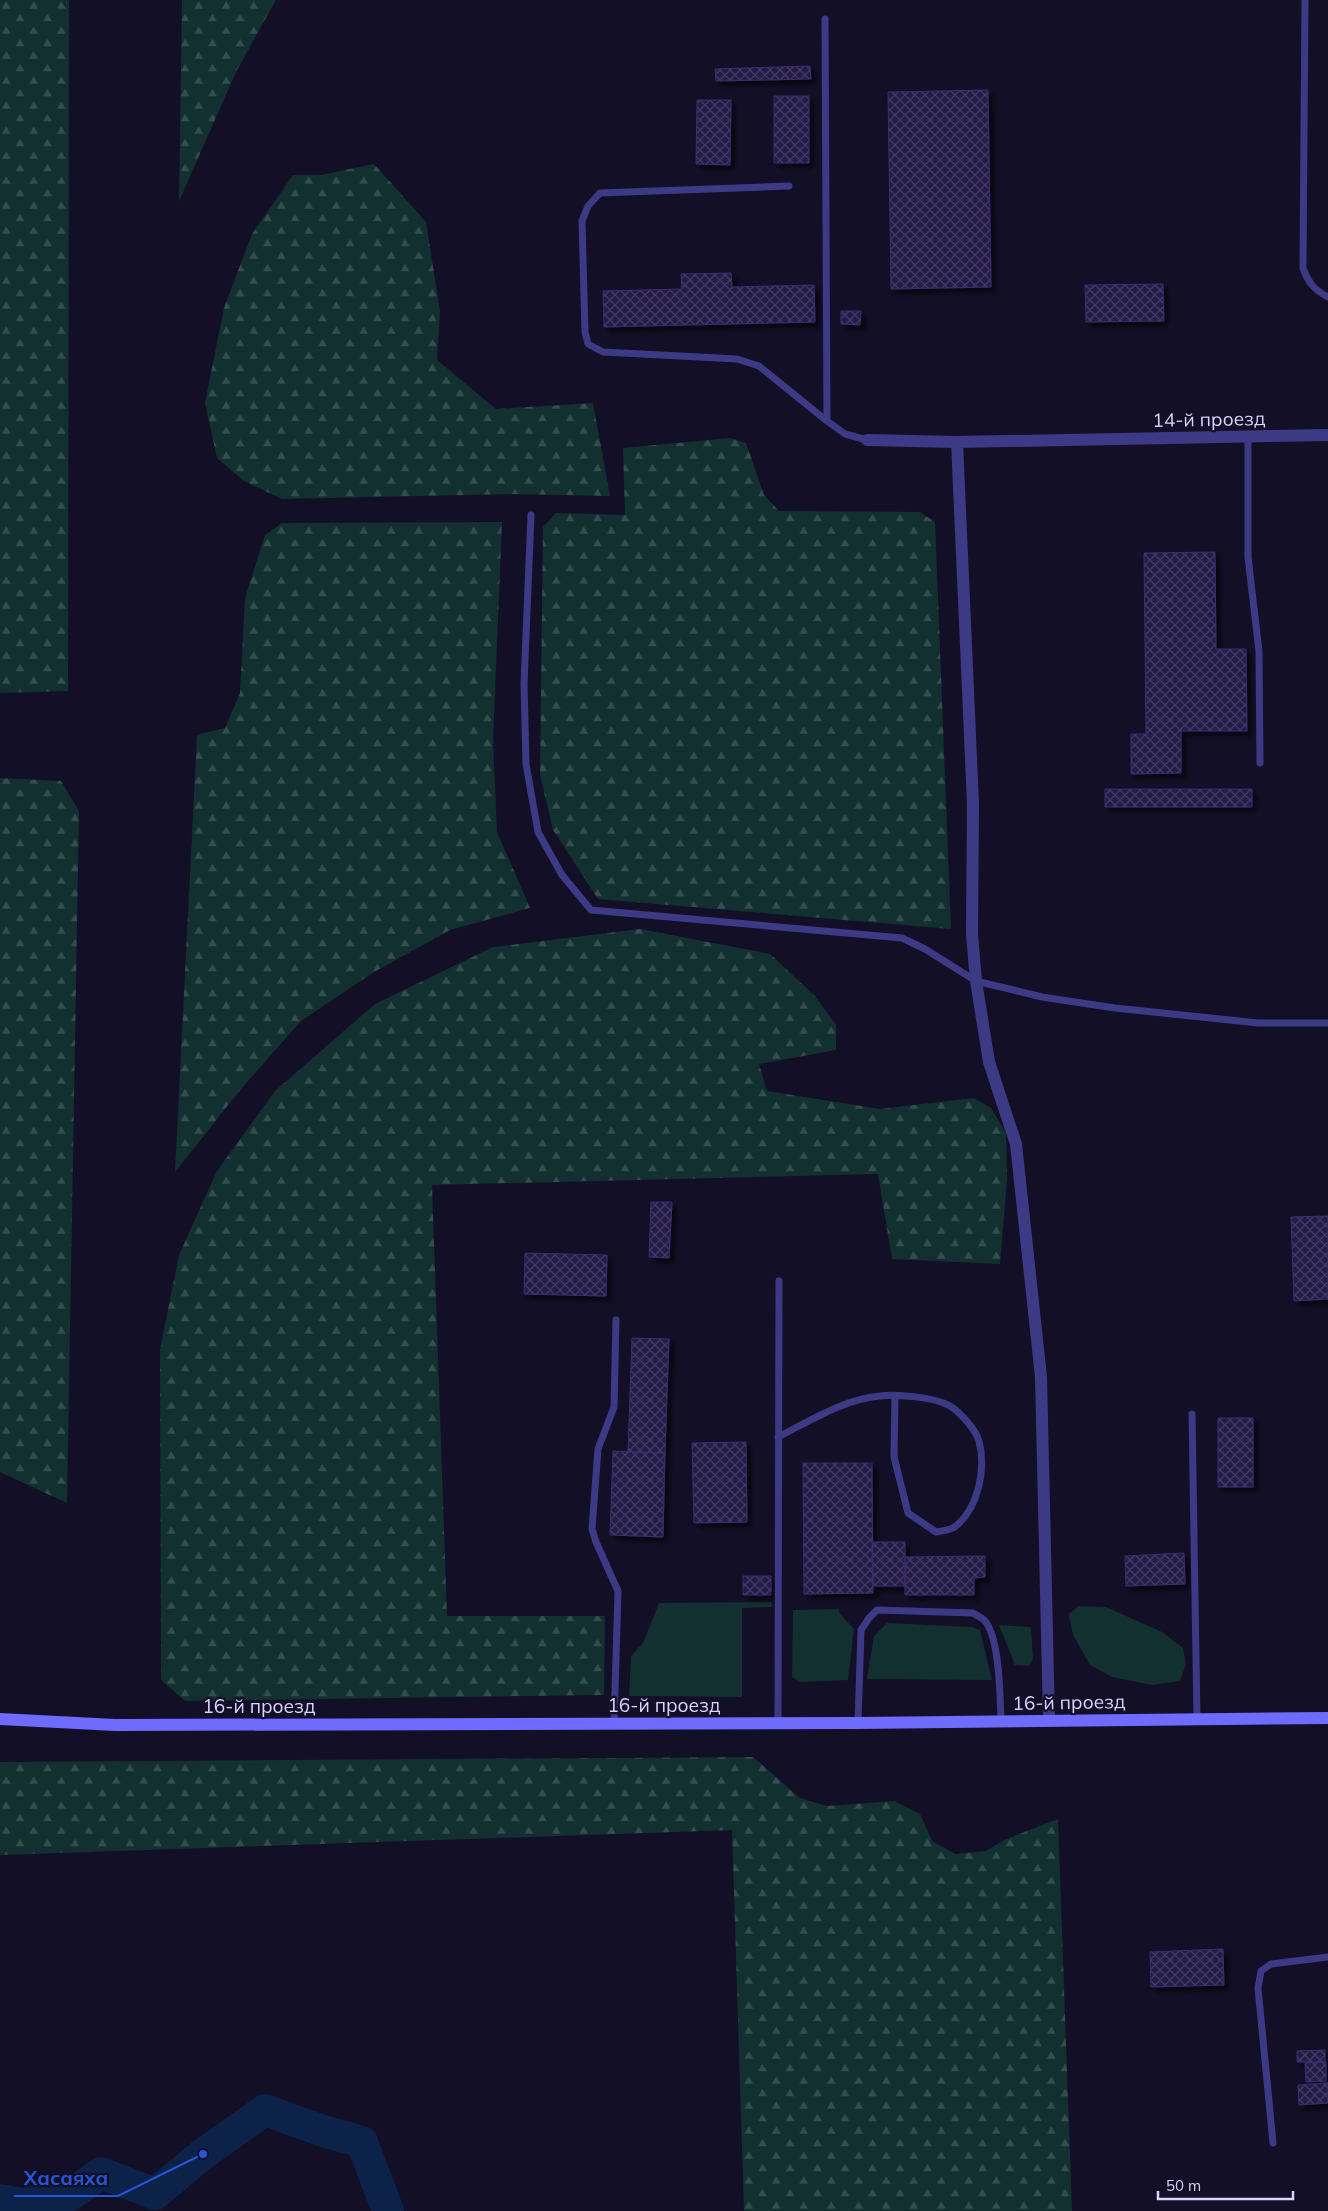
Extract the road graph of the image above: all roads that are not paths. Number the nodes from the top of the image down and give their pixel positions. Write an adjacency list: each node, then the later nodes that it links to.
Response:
1 (1305, 0): 4 (lane)
2 (825, 20): 5 (lane)
3 (789, 186): 5 (lane)
4 (1328, 297)
5 (827, 421): 8 (lane)
6 (1328, 435): 7 (street, 14-й проезд)
7 (1248, 437): 9 (street, 14-й проезд); 11 (lane)
8 (867, 440): 9 (street, 14-й проезд)
9 (957, 442): 12 (street)
10 (531, 515): 12 (lane)
11 (1260, 763)
12 (976, 981): 13 (lane); 22 (street)
13 (1328, 1023)
14 (779, 1281): 18 (lane)
15 (616, 1320): 26 (lane)
16 (895, 1396): 16 (lane); 18 (lane)
17 (1192, 1414): 21 (lane)
18 (778, 1437): 24 (lane)
19 (1328, 1718): 21 (street, 16-й проезд)
20 (0, 1719): 26 (street, 16-й проезд)
21 (1197, 1719): 22 (street, 16-й проезд)
22 (1049, 1720): 23 (street, 16-й проезд)
23 (1001, 1721): 25 (street, 16-й проезд); 25 (lane)
24 (778, 1723): 25 (street, 16-й проезд); 26 (street, 16-й проезд)
25 (858, 1723)
26 (614, 1724)
27 (1328, 1957): 28 (lane)
28 (1273, 2143)

